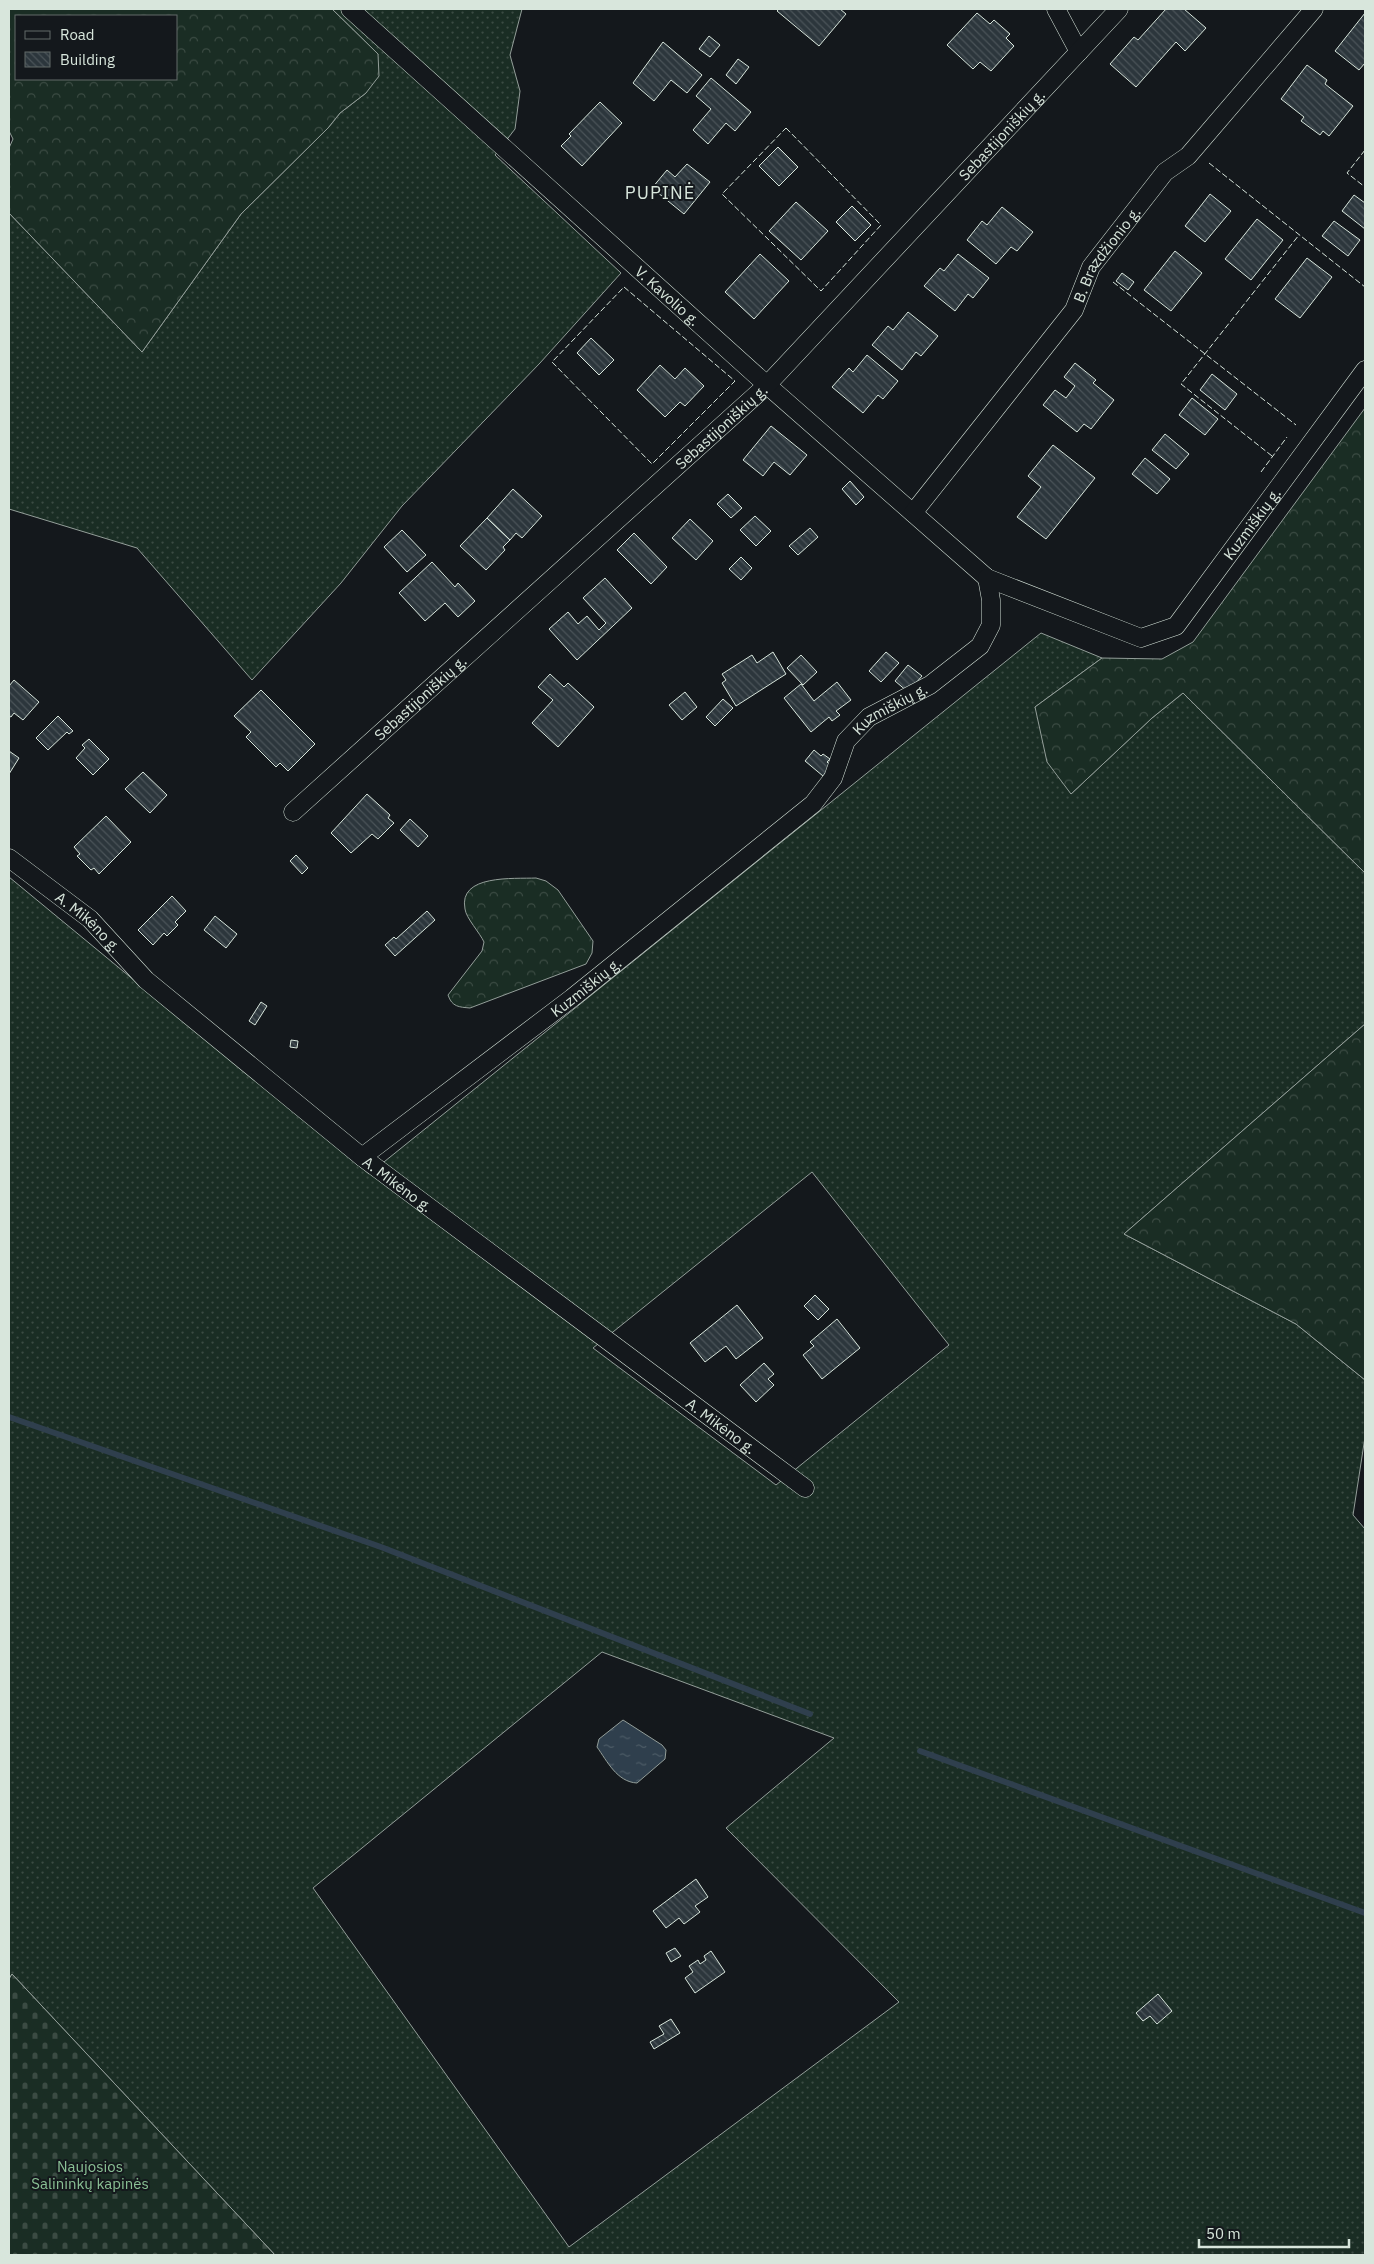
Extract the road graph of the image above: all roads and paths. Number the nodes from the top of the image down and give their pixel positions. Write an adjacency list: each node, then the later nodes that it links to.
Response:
1 (350, 9): 7 (street, V. Kavolio g.)
2 (1056, 9): 5 (street)
3 (1119, 9): 5 (street, Sebastijoniškių g.)
4 (1314, 9): 8 (street, B. Brazdžionio g.)
5 (1079, 52): 7 (street, Sebastijoniškių g.)
6 (1365, 370): 9 (street, Kuzmiškių g.)
7 (767, 385): 8 (street, V. Kavolio g.); 10 (street, Sebastijoniškių g.)
8 (913, 513): 9 (street, V. Kavolio g.)
9 (987, 578): 12 (street, Kuzmiškių g.)
10 (293, 812)
11 (9, 858): 12 (street, A. Mikėno g.)
12 (362, 1157): 13 (street, A. Mikėno g.)
13 (805, 1488)

